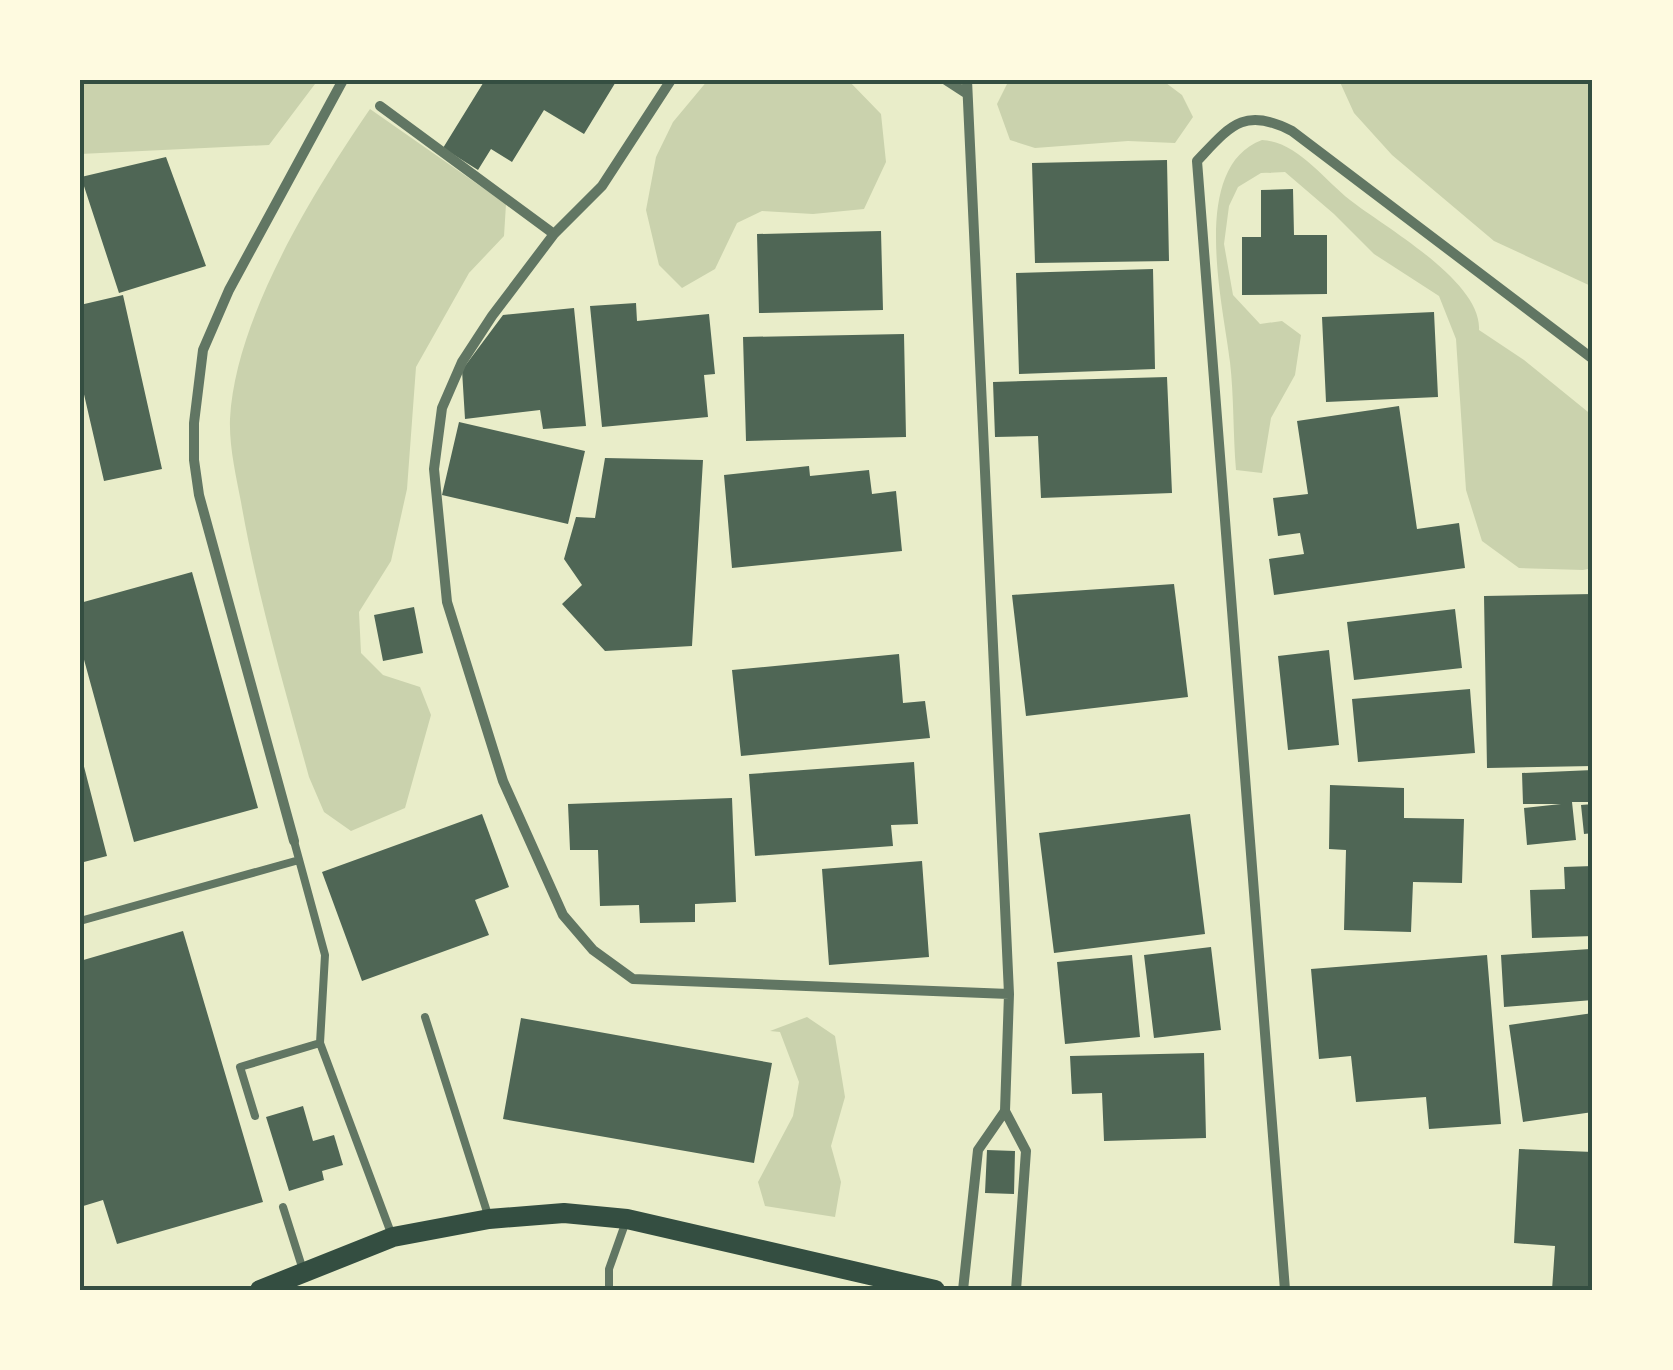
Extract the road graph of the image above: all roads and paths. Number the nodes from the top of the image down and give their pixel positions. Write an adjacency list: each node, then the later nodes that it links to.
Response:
1 (343, 80): 8 (street)
2 (671, 80): 6 (street)
3 (946, 80): 4 (street)
4 (966, 86): 11 (street)
5 (380, 106): 6 (street)
6 (554, 234): 11 (street)
7 (1593, 359): 26 (street)
8 (294, 841): 9 (lane)
9 (299, 860): 10 (lane); 13 (lane)
10 (80, 921)
11 (1008, 994): 14 (street)
12 (425, 1017): 17 (lane)
13 (320, 1043): 15 (lane); 19 (lane)
14 (1005, 1112): 24 (street); 25 (street)
15 (255, 1116)
16 (283, 1207): 20 (lane)
17 (489, 1219): 18 (main road); 19 (main road)
18 (627, 1219): 22 (lane); 23 (main road)
19 (392, 1237): 20 (main road)
20 (303, 1272): 21 (main road)
21 (260, 1290)
22 (609, 1290)
23 (934, 1290)
24 (963, 1290)
25 (1016, 1290)
26 (1285, 1290)

